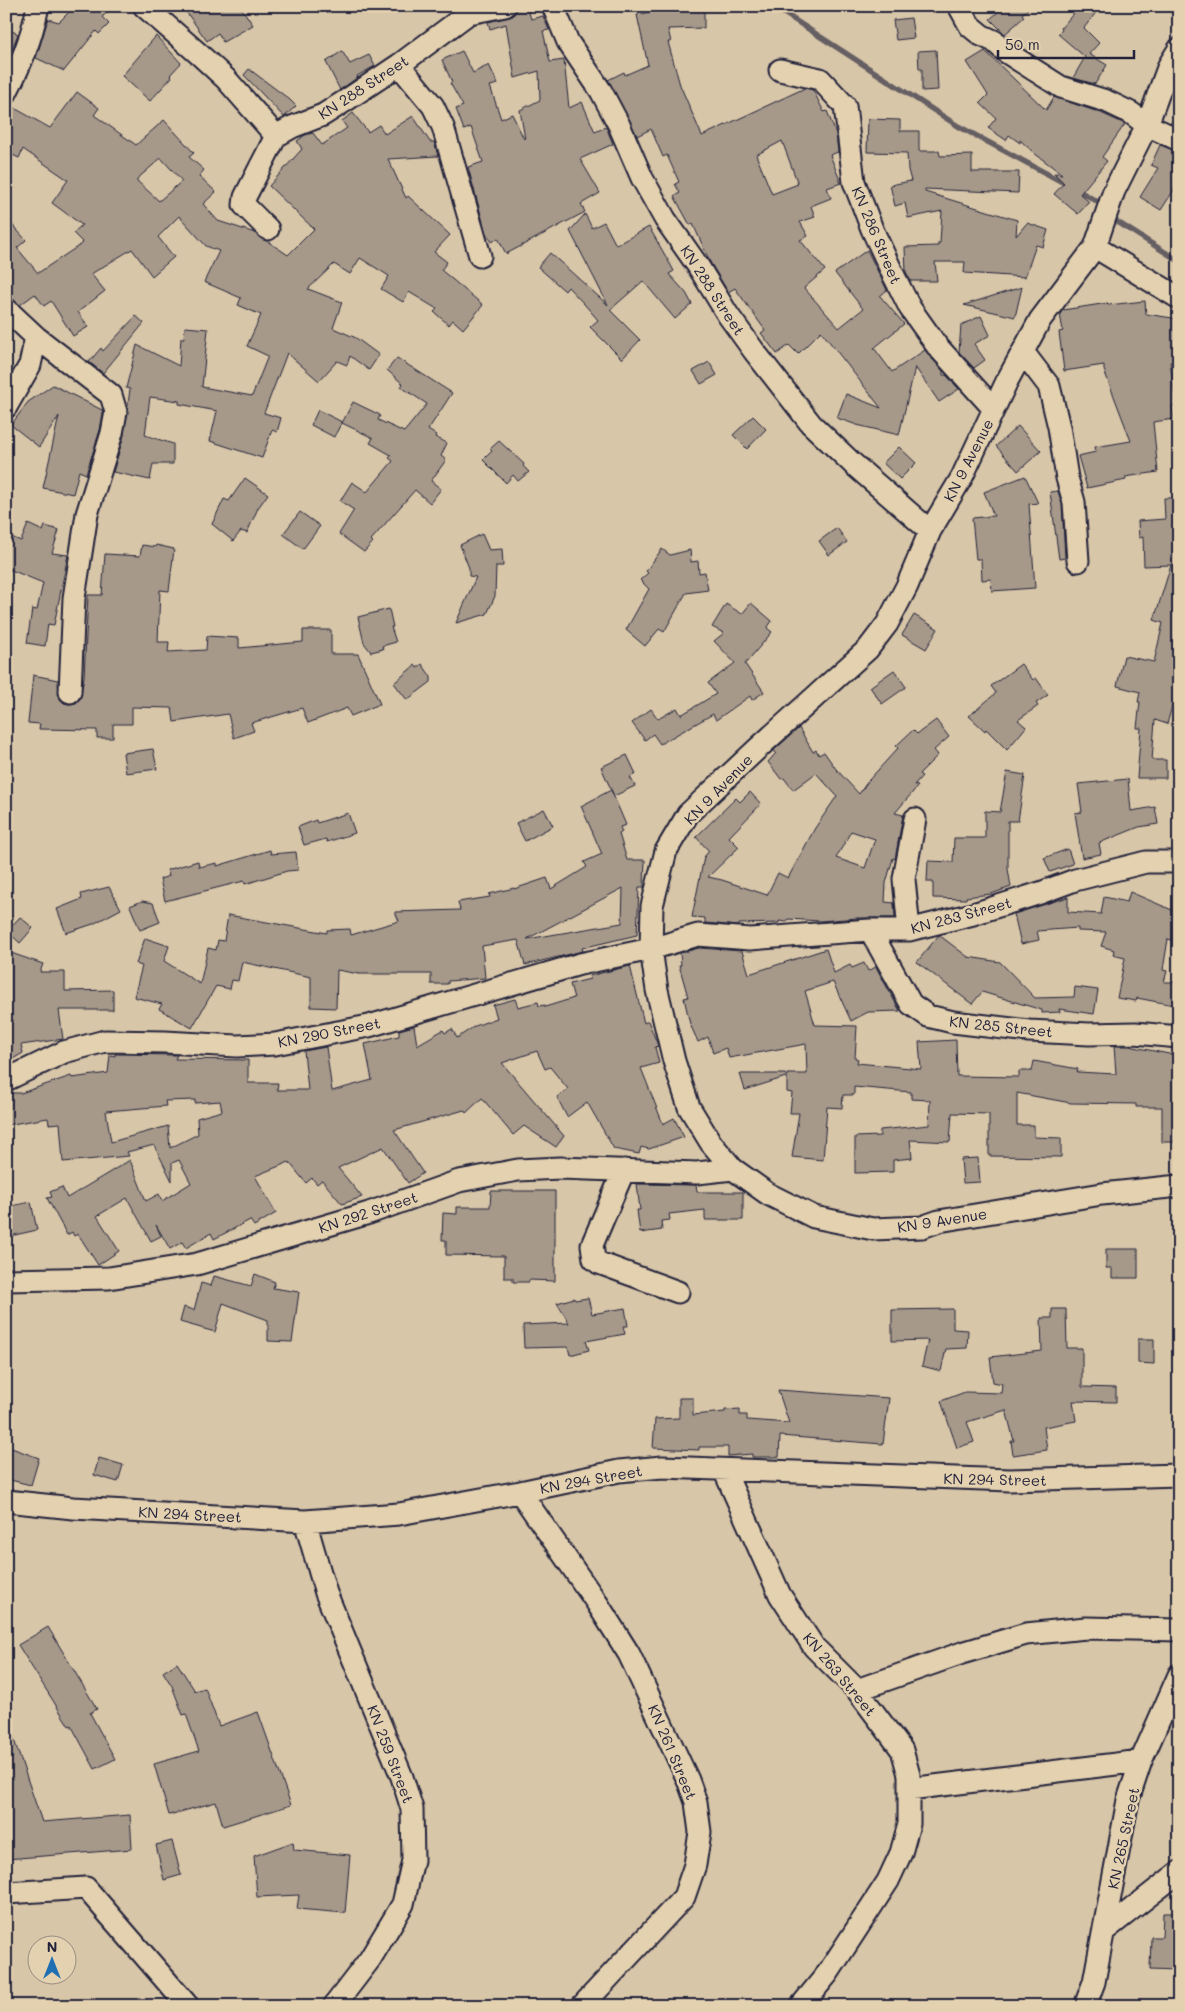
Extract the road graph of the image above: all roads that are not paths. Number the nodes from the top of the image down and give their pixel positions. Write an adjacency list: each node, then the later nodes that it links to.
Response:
1 (38, 6): 10 (street)
2 (144, 6): 12 (street)
3 (505, 6): 6 (street, KN 288 Street)
4 (553, 6): 23 (street, KN 288 Street)
5 (959, 6): 11 (street)
6 (469, 10): 8 (street, KN 288 Street)
7 (1179, 49): 11 (street, KN 9 Avenue)
8 (399, 65): 12 (street, KN 288 Street); 16 (street)
9 (780, 70): 22 (street, KN 286 Street)
10 (6, 93)
11 (1147, 125): 13 (street); 15 (street, KN 9 Avenue)
12 (276, 136): 14 (street)
13 (1179, 140)
14 (268, 229)
15 (1095, 247): 17 (street); 20 (street, KN 9 Avenue)
16 (480, 256)
17 (1179, 298)
18 (6, 309): 19 (street)
19 (36, 337): 21 (street); 25 (street)
20 (1023, 352): 22 (street, KN 9 Avenue); 24 (street)
21 (6, 407)
22 (994, 409): 23 (street, KN 9 Avenue)
23 (930, 531): 30 (street, KN 9 Avenue)
24 (1078, 561)
25 (70, 692)
26 (915, 819): 29 (street)
27 (1179, 862): 29 (street, KN 283 Street)
28 (870, 930): 29 (street, KN 283 Street); 30 (street, KN 283 Street); 31 (street, KN 285 Street)
29 (910, 930)
30 (651, 949): 32 (street, KN 290 Street); 33 (street, KN 9 Avenue)
31 (1179, 1037)
32 (6, 1080)
33 (733, 1169): 34 (street, KN 292 Street); 35 (street, KN 9 Avenue)
34 (624, 1170): 36 (street, KN 292 Street); 37 (street)
35 (1179, 1186)
36 (6, 1280)
37 (678, 1292)
38 (724, 1470): 39 (street, KN 294 Street); 40 (street, KN 294 Street); 45 (street, KN 263 Street)
39 (1179, 1475)
40 (520, 1492): 42 (street, KN 294 Street); 53 (street, KN 261 Street)
41 (6, 1501): 42 (street, KN 294 Street)
42 (305, 1520): 52 (street, KN 259 Street)
43 (1179, 1630): 45 (street)
44 (1179, 1675): 46 (street, KN 265 Street)
45 (857, 1690): 47 (street, KN 263 Street)
46 (1141, 1761): 47 (street); 50 (street, KN 265 Street)
47 (908, 1790): 54 (street, KN 263 Street)
48 (1179, 1872): 50 (street)
49 (6, 1893): 51 (street)
50 (1104, 1932): 55 (street, KN 265 Street)
51 (188, 2006)
52 (334, 2006)
53 (582, 2006)
54 (801, 2006)
55 (1085, 2006)

